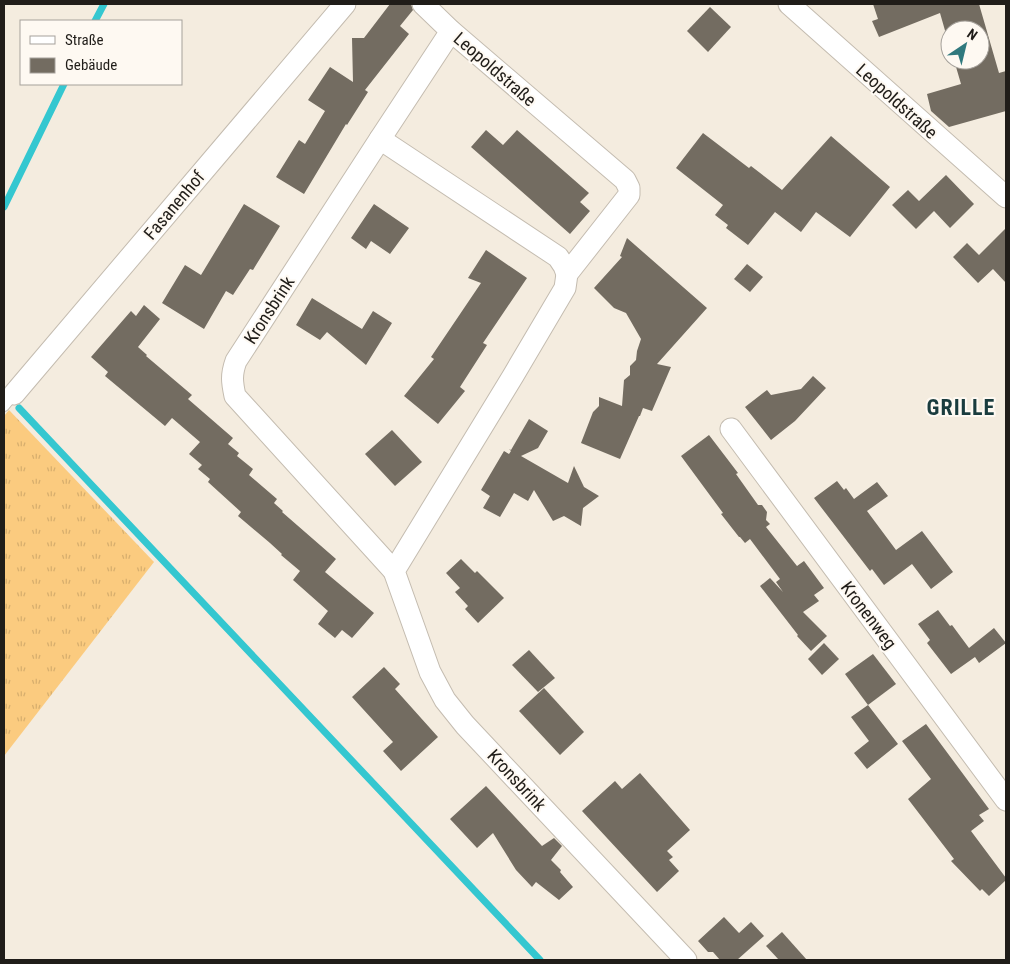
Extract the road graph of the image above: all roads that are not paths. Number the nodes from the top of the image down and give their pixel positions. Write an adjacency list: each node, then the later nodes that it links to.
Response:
1 (345, 4): 8 (street, Fasanenhof)
2 (423, 4): 4 (street, Leopoldstraße)
3 (789, 4): 6 (street, Leopoldstraße)
4 (451, 31): 5 (street, Kronsbrink); 7 (street, Leopoldstraße)
5 (380, 139): 7 (street); 10 (street, Kronsbrink)
6 (1006, 197)
7 (567, 274): 10 (street)
8 (9, 400)
9 (731, 429): 11 (street, Kronenweg)
10 (394, 572): 12 (street, Kronsbrink)
11 (1006, 800)
12 (686, 960)

